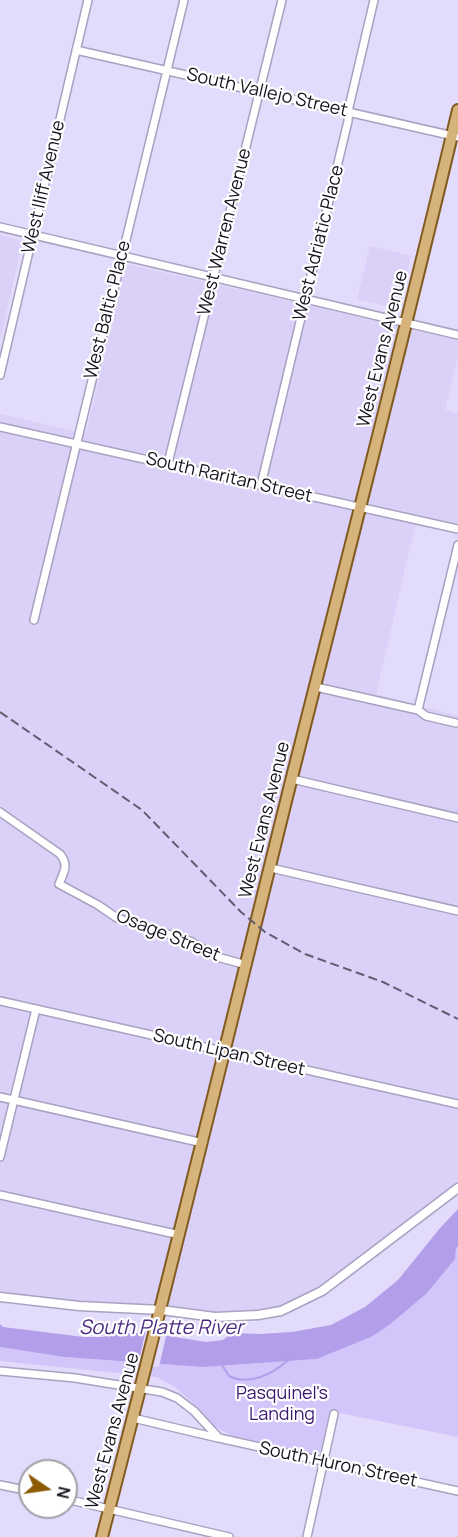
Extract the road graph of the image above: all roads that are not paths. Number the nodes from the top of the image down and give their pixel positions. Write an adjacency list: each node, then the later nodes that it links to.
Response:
1 (88, 0): 5 (street, West Iliff Avenue)
2 (184, 0): 6 (street, West Baltic Place)
3 (282, 0): 7 (street, West Warren Avenue)
4 (374, 0): 9 (street, West Adriatic Place)
5 (76, 50): 6 (street, South Vallejo Street); 12 (street, West Iliff Avenue)
6 (166, 71): 7 (street, South Vallejo Street); 13 (street, West Baltic Place)
7 (259, 92): 9 (street, South Vallejo Street); 14 (street, West Warren Avenue)
8 (458, 111): 10 (main road, West Evans Avenue)
9 (349, 112): 10 (street, South Vallejo Street); 15 (street, West Adriatic Place)
10 (455, 136): 16 (main road, West Evans Avenue)
11 (0, 227): 12 (street)
12 (33, 235): 13 (street); 18 (street, West Iliff Avenue)
13 (122, 255): 14 (street); 20 (street, West Baltic Place)
14 (214, 277): 15 (street); 21 (street, West Warren Avenue)
15 (306, 298): 16 (street); 22 (street, West Adriatic Place)
16 (407, 322): 17 (street); 23 (main road, West Evans Avenue)
17 (458, 334)
18 (0, 375)
19 (0, 426): 20 (street, South Raritan Street)
20 (76, 443): 21 (street, South Raritan Street); 26 (street, West Baltic Place)
21 (168, 463): 22 (street, South Raritan Street)
22 (261, 485): 23 (street, South Raritan Street)
23 (361, 508): 24 (street, South Raritan Street); 27 (main road, West Evans Avenue)
24 (458, 530)
25 (458, 545): 28 (street)
26 (34, 620)
27 (316, 687): 28 (street); 30 (main road, West Evans Avenue)
28 (418, 710): 29 (street)
29 (456, 723)
30 (292, 779): 32 (street); 33 (main road, West Evans Avenue)
31 (0, 812): 35 (street, Osage Street)
32 (458, 818)
33 (271, 868): 34 (street); 35 (main road, West Evans Avenue)
34 (458, 912)
35 (247, 965): 38 (main road, West Evans Avenue)
36 (0, 1001): 37 (street, South Lipan Street)
37 (36, 1009): 38 (street, South Lipan Street); 40 (street)
38 (225, 1052): 41 (street, South Lipan Street); 42 (main road, West Evans Avenue)
39 (0, 1097): 40 (street)
40 (14, 1100): 42 (street); 43 (street)
41 (458, 1104)
42 (203, 1143): 46 (main road, West Evans Avenue)
43 (0, 1157)
44 (458, 1188): 48 (street)
45 (0, 1195): 46 (street)
46 (180, 1235): 48 (main road, West Evans Avenue)
47 (0, 1297): 48 (street)
48 (160, 1315): 50 (main road, West Evans Avenue)
49 (0, 1371): 50 (street)
50 (143, 1382): 52 (main road, West Evans Avenue); 53 (street)
51 (334, 1414): 56 (street)
52 (133, 1418): 54 (street, South Huron Street); 61 (main road, West Evans Avenue)
53 (204, 1422): 54 (street); 55 (street)
54 (190, 1432): 55 (street, South Huron Street)
55 (219, 1438): 56 (street, South Huron Street)
56 (324, 1461): 59 (street, South Huron Street); 64 (street)
57 (0, 1485): 58 (street)
58 (18, 1489)
59 (458, 1491)
60 (78, 1502): 61 (street)
61 (110, 1509): 62 (main road, West Evans Avenue); 63 (street)
62 (102, 1537)
63 (229, 1537)
64 (307, 1537)

